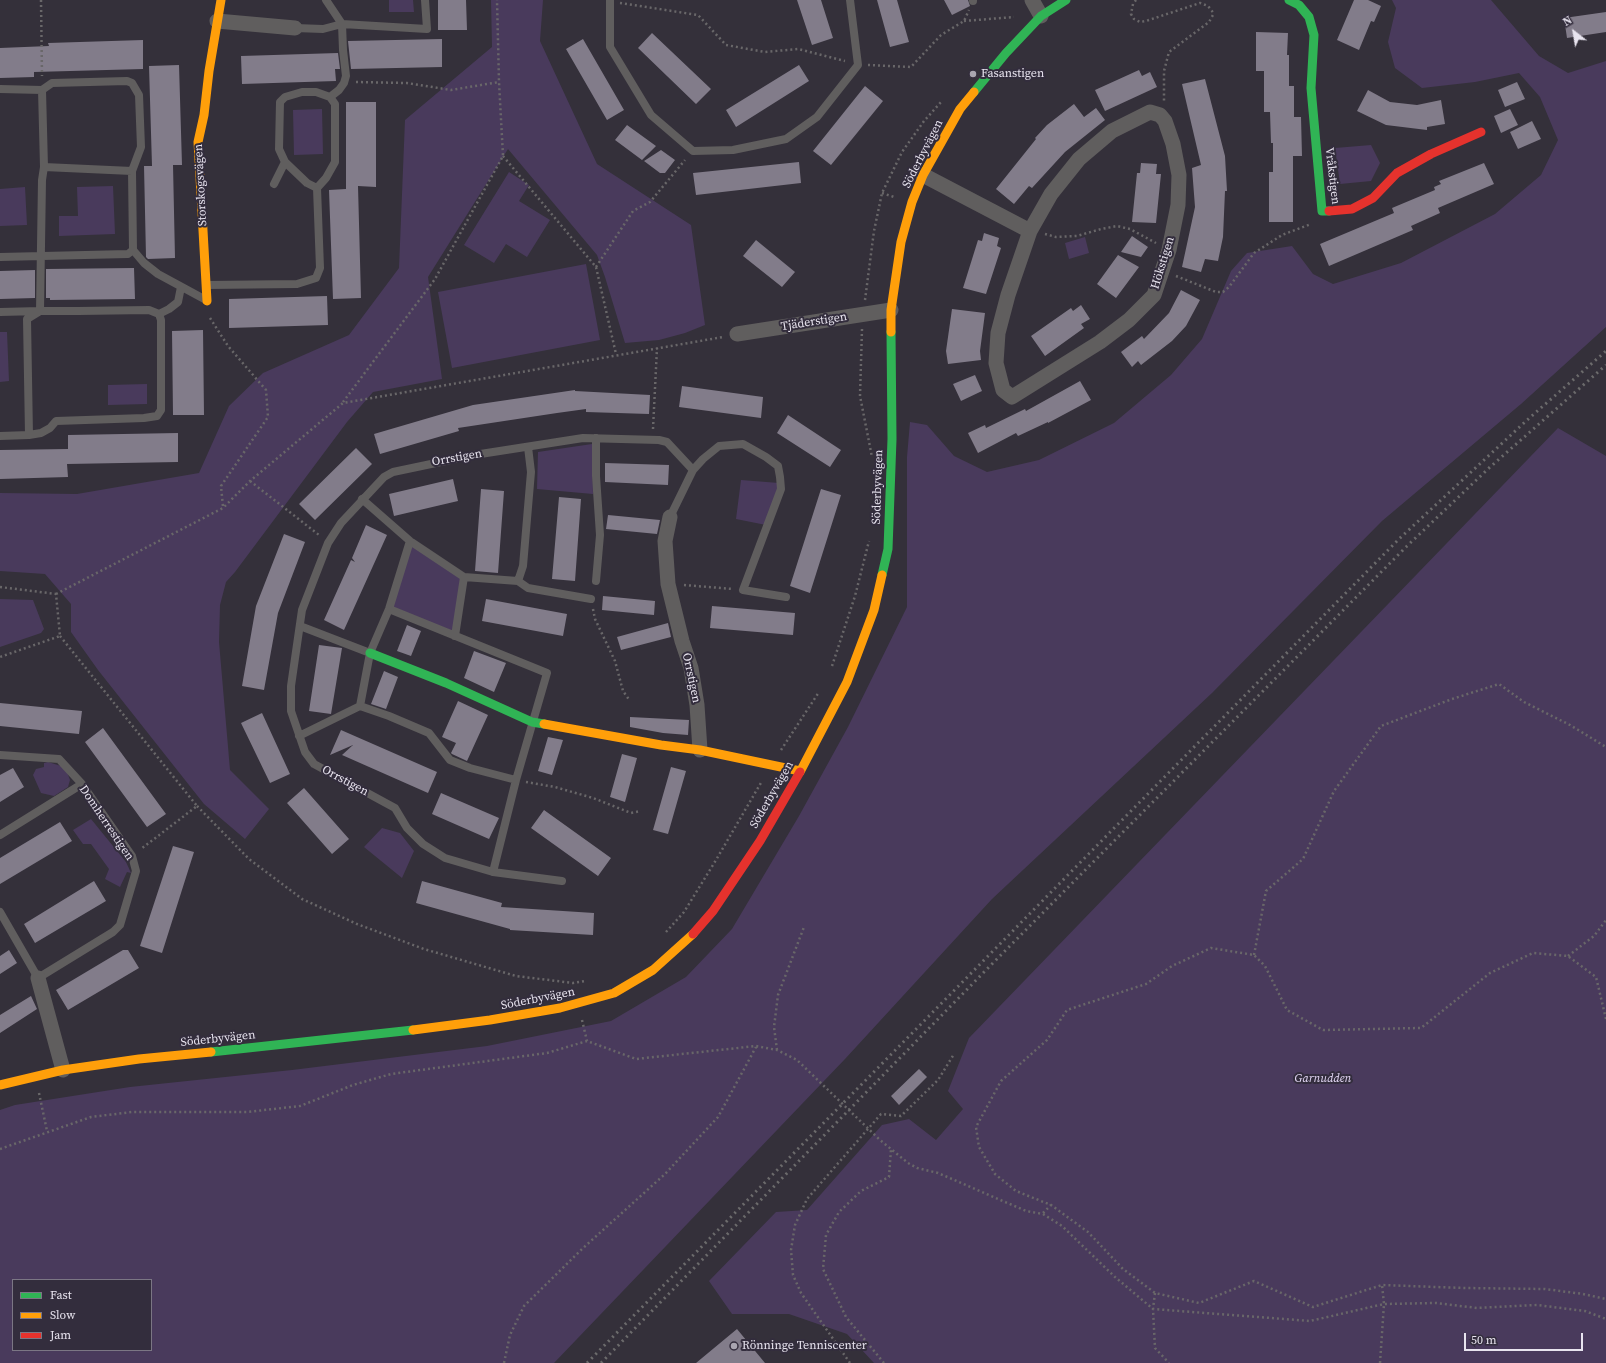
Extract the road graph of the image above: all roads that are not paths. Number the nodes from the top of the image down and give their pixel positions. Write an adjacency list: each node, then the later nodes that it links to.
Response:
1 (221, 0): 10 (street, Storskogsvägen)
2 (326, 0): 11 (lane)
3 (424, 0): 11 (lane)
4 (850, 0): 8 (lane)
5 (1032, 0): 9 (street)
6 (1066, 0): 9 (street, Söderbyvägen)
7 (1289, 0): 16 (street, Vråkstigen)
8 (610, 1)
9 (1041, 16): 20 (street, Söderbyvägen)
10 (217, 21): 12 (street); 27 (street, Storskogsvägen)
11 (342, 24): 12 (lane); 15 (lane)
12 (295, 28)
13 (0, 89): 14 (lane)
14 (42, 90): 18 (lane); 19 (lane)
15 (330, 97): 17 (lane); 22 (lane)
16 (1481, 132)
17 (285, 162): 21 (lane); 22 (lane)
18 (44, 167): 19 (lane); 25 (lane)
19 (132, 170): 24 (lane)
20 (923, 175): 23 (street); 31 (street, Söderbyvägen)
21 (274, 184)
22 (317, 188): 27 (lane)
23 (1030, 231): 23 (street, Hökstigen)
24 (133, 250): 25 (lane); 28 (lane)
25 (41, 256): 26 (lane); 30 (lane)
26 (0, 257)
27 (207, 286): 29 (street, Storskogsvägen)
28 (182, 287): 29 (lane); 33 (lane)
29 (207, 301)
30 (40, 310): 32 (lane); 33 (lane); 35 (lane)
31 (891, 310): 34 (street, Tjäderstigen); 57 (street, Söderbyvägen)
32 (0, 312)
33 (159, 314): 35 (lane)
34 (737, 334)
35 (29, 435): 36 (lane)
36 (0, 436)
37 (596, 438): 38 (lane, Orrstigen); 39 (lane, Orrstigen); 45 (lane)
38 (528, 447): 40 (lane, Orrstigen); 44 (lane)
39 (693, 470): 41 (lane, Orrstigen); 46 (lane, Orrstigen)
40 (362, 499): 42 (lane); 49 (lane, Orrstigen)
41 (670, 517): 55 (street, Orrstigen)
42 (410, 541): 43 (lane); 48 (lane)
43 (464, 577): 44 (lane); 50 (lane)
44 (518, 581): 47 (lane)
45 (596, 582)
46 (786, 597)
47 (591, 599)
48 (389, 609): 50 (lane); 51 (lane)
49 (300, 626): 51 (lane); 54 (lane, Orrstigen)
50 (455, 636): 53 (lane)
51 (370, 653): 52 (lane); 53 (street)
52 (360, 706): 54 (lane); 58 (lane)
53 (532, 722): 55 (street); 58 (lane)
54 (299, 736): 61 (lane, Orrstigen)
55 (700, 750): 57 (street)
56 (0, 755): 59 (lane, Domherrestigen)
57 (800, 771): 65 (street, Söderbyvägen)
58 (516, 780): 61 (lane)
59 (82, 784): 60 (lane); 64 (lane, Domherrestigen)
60 (0, 835)
61 (493, 872): 62 (lane, Orrstigen)
62 (562, 882)
63 (0, 912): 64 (lane)
64 (38, 978): 65 (street)
65 (63, 1070): 66 (street, Söderbyvägen)
66 (0, 1085)

